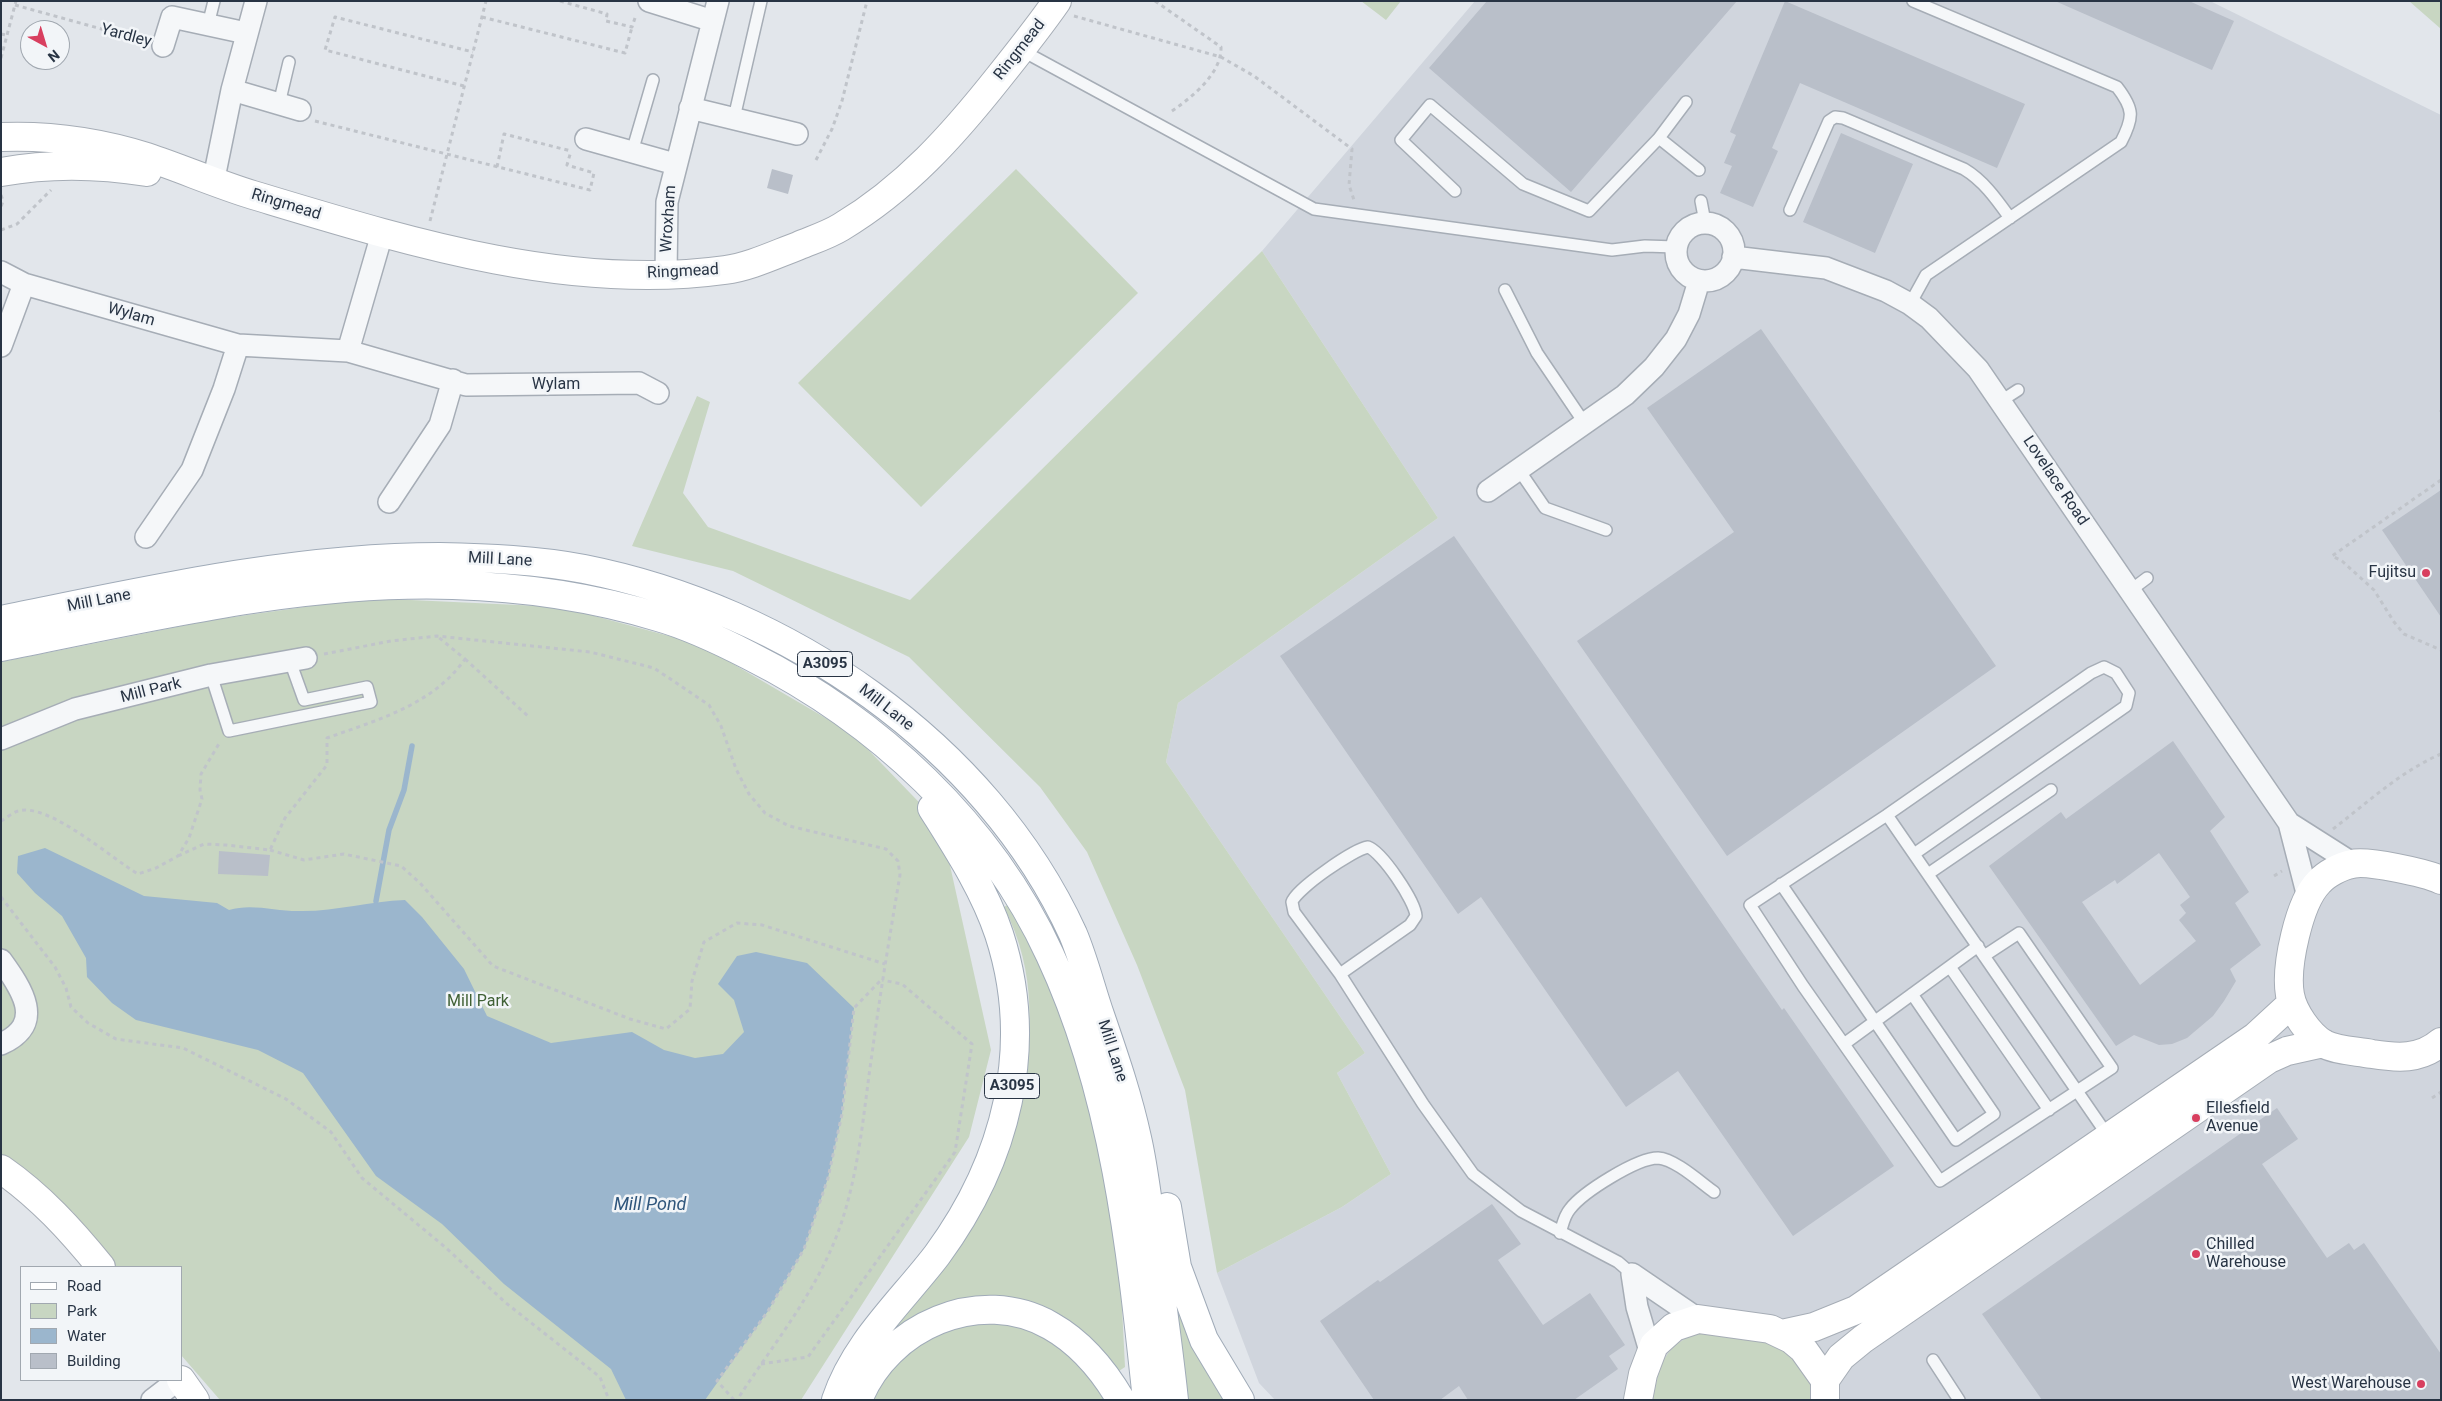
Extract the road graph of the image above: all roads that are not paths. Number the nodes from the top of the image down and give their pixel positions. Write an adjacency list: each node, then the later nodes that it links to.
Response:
1 (214, 1): 9 (lane)
2 (256, 1): 10 (street)
3 (761, 1): 20 (lane)
4 (1913, 1): 33 (lane)
5 (672, 5): 6 (street, Wroxham); 8 (street, Wroxham)
6 (643, 6)
7 (1064, 8): 12 (main road, Ringmead)
8 (715, 11): 18 (street, Wroxham)
9 (208, 25): 10 (street, Yardley); 11 (street, Yardley)
10 (246, 34): 15 (street)
11 (163, 46)
12 (1020, 50): 36 (lane); 39 (main road, Ringmead)
13 (289, 62): 17 (lane)
14 (653, 80): 25 (lane)
15 (232, 90): 17 (street); 29 (street)
16 (1686, 102): 23 (lane)
17 (278, 104): 19 (street)
18 (690, 108): 20 (street); 26 (street, Wroxham)
19 (300, 110)
20 (734, 118): 21 (street)
21 (797, 134)
22 (1, 137): 29 (main road, Ringmead)
23 (1658, 138): 27 (lane); 30 (lane)
24 (578, 145): 25 (street, Wroxham)
25 (632, 152): 26 (street, Wroxham)
26 (675, 164): 39 (street, Wroxham)
27 (1699, 170)
28 (1, 172): 29 (main road, Ringmead)
29 (212, 183): 35 (main road, Ringmead)
30 (1456, 191)
31 (1701, 201): 34 (lane)
32 (1790, 210): 33 (lane)
33 (2010, 218): 43 (lane)
34 (1705, 222): 36 (street); 37 (street)
35 (382, 234): 39 (main road, Ringmead); 46 (street)
36 (1676, 247): 40 (street)
37 (1734, 257): 40 (street); 43 (street, Lovelace Road)
38 (1, 272): 41 (street, Wylam)
39 (666, 275)
40 (1699, 280): 49 (street)
41 (24, 284): 44 (street, Wylam); 45 (street)
42 (1505, 290): 49 (lane)
43 (1910, 304): 63 (street, Lovelace Road)
44 (238, 345): 46 (street, Wylam); 54 (street)
45 (1, 346)
46 (348, 351): 47 (street, Wylam)
47 (453, 380): 48 (street, Wylam); 52 (street)
48 (658, 393)
49 (1585, 424): 50 (street)
50 (1519, 470): 51 (street); 53 (lane)
51 (1488, 490)
52 (389, 502)
53 (1606, 530)
54 (146, 538)
55 (1, 620): 70 (main road, Mill Lane / A3095)
56 (1, 647): 60 (main road, Mill Lane / A3095)
57 (298, 659): 58 (street, Mill Park); 58 (lane)
58 (211, 675): 59 (street, Mill Park)
59 (1, 739)
60 (896, 751): 99 (main road, A3095); 102 (main road, Mill Lane / A3095)
61 (2051, 790): 66 (lane)
62 (1887, 815): 64 (lane); 64 (lane); 68 (lane)
63 (2289, 823): 65 (street, Lovelace Road); 69 (street, Lovelace Road)
64 (1914, 854): 66 (lane)
65 (2352, 864): 67 (main road); 69 (main road)
66 (1928, 874): 71 (lane)
67 (2441, 880)
68 (1781, 884): 77 (lane); 80 (lane)
69 (2308, 897): 76 (main road)
70 (1074, 938): 103 (main road, Mill Lane / A3095); 104 (main road, A3095)
71 (1981, 951): 73 (lane); 82 (lane); 82 (lane)
72 (1, 960): 79 (street)
73 (1950, 967): 75 (lane); 83 (lane)
74 (1340, 974): 74 (lane); 87 (lane)
75 (1912, 994): 77 (lane); 77 (lane)
76 (2292, 1003): 78 (main road); 84 (main road)
77 (1875, 1022): 80 (lane)
78 (2324, 1043): 81 (main road); 96 (main road)
79 (1, 1044)
80 (1844, 1044): 83 (lane)
81 (2434, 1056)
82 (2078, 1091): 83 (lane); 84 (lane)
83 (2049, 1110)
84 (2108, 1136): 91 (main road)
85 (1, 1169): 88 (main road)
86 (1714, 1192): 87 (lane)
87 (1560, 1233): 89 (lane)
88 (100, 1266)
89 (1632, 1274): 90 (street); 92 (street)
90 (1698, 1319): 91 (main road); 92 (main road)
91 (1782, 1334): 96 (main road)
92 (1650, 1351): 105 (main road)
93 (1933, 1360): 106 (lane)
94 (179, 1381): 97 (street)
95 (181, 1381): 98 (main road)
96 (1825, 1390)
97 (152, 1400)
98 (195, 1400)
99 (836, 1400)
100 (858, 1400): 101 (main road)
101 (1121, 1400)
102 (1147, 1400)
103 (1174, 1400)
104 (1240, 1400)
105 (1638, 1400)
106 (1959, 1400)

